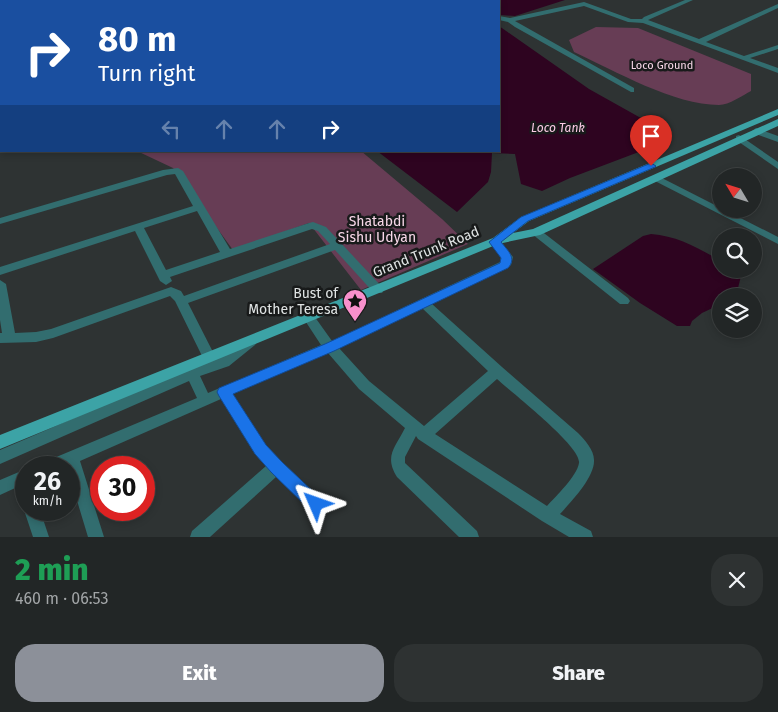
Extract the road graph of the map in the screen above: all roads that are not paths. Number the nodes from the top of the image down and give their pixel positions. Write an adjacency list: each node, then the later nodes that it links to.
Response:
1 (690, 0): 5 (street)
2 (778, 6): 6 (street)
3 (500, 18): 4 (street)
4 (510, 20): 5 (street); 10 (street)
5 (644, 21): 6 (street)
6 (699, 42): 8 (street)
7 (778, 47): 8 (street)
8 (744, 58): 9 (street)
9 (778, 70)
10 (631, 90)
11 (778, 112): 23 (main road)
12 (778, 122): 13 (main road, Grand Trunk Road)
13 (756, 131): 14 (main road, Grand Trunk Road); 15 (street)
14 (739, 138): 16 (street); 17 (main road, Grand Trunk Road)
15 (778, 139)
16 (778, 166)
17 (656, 178): 21 (main road, Grand Trunk Road); 22 (street)
18 (199, 207): 19 (street); 20 (street); 25 (street)
19 (0, 221)
20 (139, 228): 26 (street); 27 (street)
21 (536, 232): 23 (main road, Grand Trunk Road); 32 (street)
22 (778, 241)
23 (495, 242): 29 (main road, Grand Trunk Road); 33 (street)
24 (337, 245): 25 (street); 29 (street); 31 (street)
25 (227, 254): 27 (street)
26 (0, 271)
27 (164, 275): 30 (street)
28 (0, 284): 36 (street)
29 (378, 290): 34 (main road, Grand Trunk Road)
30 (171, 291): 31 (street); 36 (street)
31 (181, 301): 38 (street)
32 (624, 301)
33 (424, 303): 37 (street); 39 (street)
34 (308, 316): 35 (main road, Grand Trunk Road); 37 (street)
35 (259, 336): 38 (main road, Grand Trunk Road); 40 (street)
36 (4, 338)
37 (330, 347): 41 (street); 43 (street)
38 (209, 356): 44 (main road, Grand Trunk Road)
39 (498, 371): 43 (street); 52 (street)
40 (192, 374): 42 (street); 46 (street)
41 (224, 392): 42 (street); 47 (street)
42 (205, 400): 45 (street)
43 (418, 431): 52 (street); 57 (street)
44 (0, 442)
45 (73, 456)
46 (0, 457)
47 (276, 467): 51 (street); 56 (street)
48 (15, 484): 50 (street)
49 (80, 486): 55 (street)
50 (0, 488)
51 (316, 504)
52 (548, 516): 58 (street)
53 (36, 521): 54 (street)
54 (41, 537)
55 (96, 537)
56 (198, 537)
57 (471, 537)
58 (585, 537)

